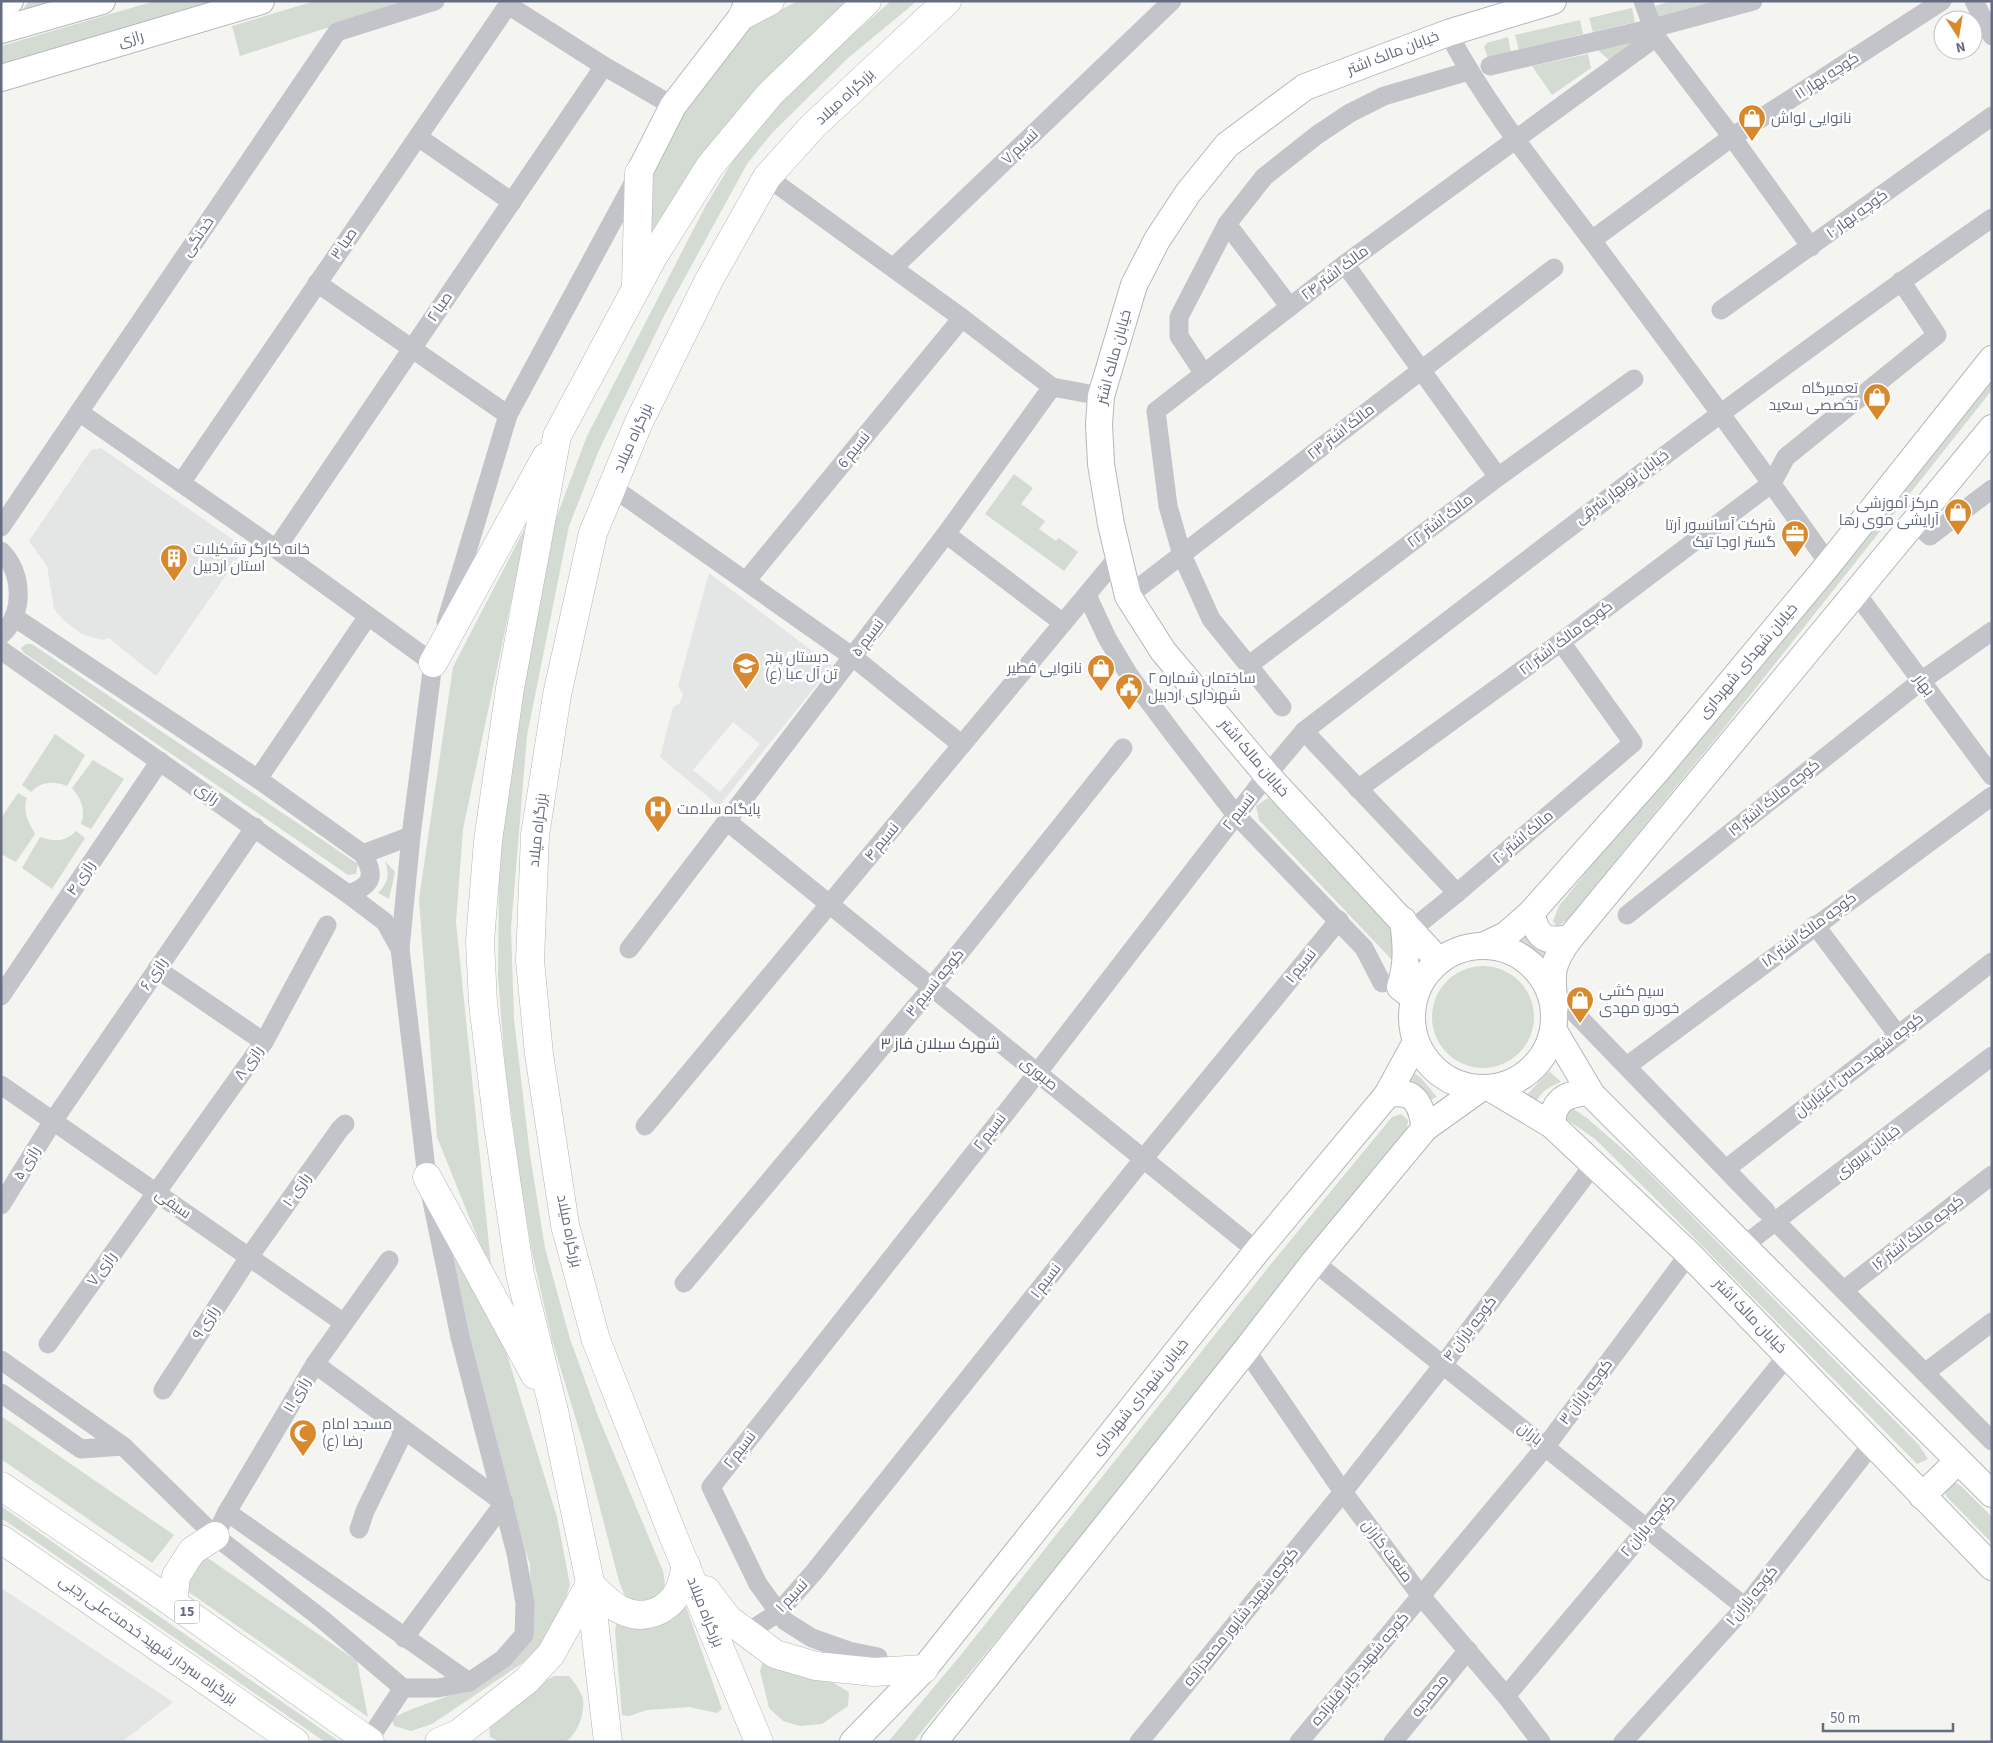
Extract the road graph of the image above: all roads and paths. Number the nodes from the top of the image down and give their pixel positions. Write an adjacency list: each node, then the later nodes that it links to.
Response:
1 (10, 1): 14 (main road)
2 (102, 1): 16 (main road)
3 (261, 1): 23 (main road, رازی)
4 (435, 1): 52 (street, خدنگی)
5 (770, 1): 15 (highway)
6 (867, 1): 41 (highway)
7 (947, 1): 30 (highway, بزرگراه میلاد)
8 (1172, 1): 37 (street, نسیم ۷)
9 (1643, 1): 18 (street)
10 (1753, 1): 18 (street)
11 (1942, 1): 27 (street, کوچه بهار ۱۱)
12 (1974, 1): 19 (street)
13 (1538, 3): 17 (main road, خیابان مالک اشتر)
14 (1, 8)
15 (745, 8): 24 (main road)
16 (1, 30)
17 (1448, 32): 22 (street); 51 (main road, خیابان مالک اشتر)
18 (1654, 32): 21 (street); 27 (street); 28 (street, مالک اشتر ۲۴)
19 (1991, 33)
20 (604, 66): 24 (street); 26 (street, صبا ۳); 31 (street, صبا ۲)
21 (1490, 66)
22 (1469, 71): 28 (street); 33 (street)
23 (1, 78)
24 (673, 106): 29 (main road)
25 (1992, 116): 35 (street, کوچه بهار ۱۰)
26 (418, 137): 31 (street); 40 (street, صبا ۳)
27 (1732, 137): 34 (street, کوچه بهار ۱۱); 35 (street)
28 (1516, 138): 34 (street); 36 (street, مالک اشتر ۲۴)
29 (639, 173): 41 (highway); 54 (street)
30 (767, 176): 37 (street); 60 (highway, بزرگراه میلاد)
31 (512, 202): 45 (street, صبا ۲)
32 (1992, 218): 39 (street, خیابان نوبهار شرقی)
33 (1227, 224): 42 (street); 48 (street)
34 (1592, 240): 53 (street)
35 (1811, 247): 43 (street, کوچه بهار ۱۰)
36 (1345, 264): 42 (street, مالک اشتر ۲۴); 47 (street)
37 (893, 268): 44 (street)
38 (1554, 268): 47 (street, مالک اشتر ۲۳)
39 (1901, 281): 53 (street, خیابان نوبهار شرقی); 59 (street)
40 (317, 283): 45 (street); 58 (street, صبا ۳)
41 (635, 293): 56 (highway)
42 (1290, 307): 48 (street, مالک اشتر ۲۴)
43 (1721, 310)
44 (962, 318): 50 (street); 70 (street, نسیم 6)
45 (412, 347): 54 (street); 65 (street, صبا ۲)
46 (1992, 359): 69 (main road, خیابان شهدای شهرداری)
47 (1421, 370): 57 (street); 67 (street, مالک اشتر ۲۳)
48 (1204, 374): 67 (street, مالک اشتر ۲۴)
49 (1634, 379): 57 (street, مالک اشتر ۲۲)
50 (1052, 387): 51 (street); 64 (street, نسیم ۵)
51 (1101, 396): 68 (main road, خیابان مالک اشتر)
52 (79, 412): 58 (street); 63 (street, خدنگی)
53 (1720, 412): 59 (street); 86 (street, خیابان نوبهار شرقی)
54 (508, 415): 82 (street)
55 (1992, 428): 62 (main road)
56 (557, 436): 82 (highway); 163 (highway)
57 (1498, 477): 83 (street, مالک اشتر ۲۲)
58 (181, 482): 65 (street)
59 (1772, 483): 69 (street); 79 (street, کوچه مالک اشتر ۲۱)
60 (612, 487): 70 (street); 180 (highway, بزرگراه میلاد)
61 (1992, 489): 62 (street)
62 (1914, 522): 71 (main road)
63 (1, 527)
64 (946, 534): 76 (street); 81 (street, نسیم ۵)
65 (276, 549): 74 (street)
66 (1, 551): 75 (street)
67 (1182, 555): 73 (street, مالک اشتر ۲۳); 83 (street)
68 (1118, 557): 72 (street, نسیم ۴); 73 (main road, خیابان مالک اشتر)
69 (1829, 564): 103 (main road, خیابان شهدای شهرداری)
70 (746, 581): 81 (street)
71 (1856, 593): 84 (street, بهار); 109 (main road)
72 (1086, 594): 76 (street, نسیم ۴); 95 (street)
73 (1128, 596): 90 (main road, خیابان مالک اشتر)
74 (368, 616): 82 (street); 92 (street)
75 (14, 617): 78 (street); 92 (street)
76 (1063, 623): 87 (street, نسیم ۴)
77 (1992, 630): 84 (street, کوچه مالک اشتر ۱۹)
78 (1, 635)
79 (1562, 642): 93 (street, کوچه مالک اشتر ۲۱); 100 (street, مالک اشتر ۲۰)
80 (1, 650): 89 (street, رازی)
81 (853, 657): 87 (street); 96 (street, نسیم ۵)
82 (433, 663): 98 (street)
83 (1248, 665): 85 (street)
84 (1921, 681): 91 (street, بهار); 104 (street, کوچه مالک اشتر ۱۹)
85 (1282, 707)
86 (1304, 731): 90 (street, خیابان نوبهار شرقی); 93 (street)
87 (962, 745): 102 (street, نسیم ۴)
88 (1123, 748): 117 (street, کوچه نسیم ۳)
89 (160, 761): 97 (street, رازی); 118 (street, رازی ۴)
90 (1267, 775): 95 (street, نسیم ۲); 107 (main road, خیابان مالک اشتر)
91 (1992, 776)
92 (258, 779): 99 (street)
93 (1358, 789): 100 (street)
94 (1992, 796): 108 (street, کوچه مالک اشتر ۱۸)
95 (1236, 815): 105 (street); 126 (street, نسیم ۲)
96 (728, 822): 102 (street, صبوری); 112 (street, نسیم ۵)
97 (254, 827): 101 (street, رازی); 115 (street, رازی ۶)
98 (411, 836): 99 (street); 111 (street)
99 (364, 854): 101 (street)
100 (1457, 893): 107 (street, مالک اشتر ۲۰)
101 (348, 894): 111 (street, رازی)
102 (830, 905): 117 (street, صبوری); 134 (street, نسیم ۴)
103 (1531, 913): 109 (main road); 110 (main road, خیابان شهدای شهرداری)
104 (1627, 915)
105 (1339, 920): 116 (street); 136 (street, نسیم ۱)
106 (327, 925): 122 (street, رازی ۸)
107 (1407, 925): 113 (main road, خیابان مالک اشتر); 119 (main road)
108 (1815, 925): 121 (street); 125 (street, کوچه مالک اشتر ۱۸)
109 (1570, 938): 120 (main road)
110 (1485, 945): 113 (main road); 120 (main road)
111 (400, 949): 140 (street)
112 (629, 949)
113 (1438, 961): 119 (main road)
114 (1992, 962): 121 (street, کوچه شهید حسن اعتباریان)
115 (157, 969): 122 (street); 131 (street, رازی ۶)
116 (1382, 983)
117 (932, 987): 126 (street, صبوری); 150 (street, کوچه نسیم ۳)
118 (1, 996)
119 (1414, 998): 123 (main road)
120 (1560, 1015): 125 (street); 128 (main road); 129 (main road)
121 (1897, 1034): 138 (street, کوچه شهید حسن اعتباریان)
122 (264, 1042): 141 (street, رازی ۸)
123 (1416, 1042): 128 (main road); 130 (main road, خیابان شهدای شهرداری)
124 (1992, 1056): 143 (street, خیابان پیروزی)
125 (1627, 1066): 138 (street)
126 (1038, 1072): 136 (street, صبوری); 186 (street, نسیم ۲)
127 (1, 1084): 131 (street, سیفی)
128 (1485, 1088): 133 (main road, خیابان مالک اشتر); 135 (main road)
129 (1589, 1092): 133 (main road); 144 (main road)
130 (1387, 1095): 135 (main road); 145 (main road, خیابان شهدای شهرداری)
131 (53, 1120): 141 (street, سیفی); 142 (street, رازی ۵)
132 (346, 1124): 147 (street, رازی ۱۰)
133 (1552, 1125): 137 (main road, خیابان مالک اشتر)
134 (645, 1126)
135 (1425, 1128): 149 (main road)
136 (1144, 1158): 145 (street, صبوری); 186 (street, نسیم ۱)
137 (1594, 1164): 146 (main road, خیابان مالک اشتر); 159 (street, کوچه باران ۴)
138 (1726, 1169): 143 (street)
139 (1992, 1175): 151 (street, کوچه مالک اشتر ۱۶)
140 (428, 1177): 163 (highway); 174 (street)
141 (157, 1193): 147 (street, سیفی); 154 (street, رازی ۷)
142 (1, 1205)
143 (1771, 1217): 144 (street, خیابان پیروزی); 151 (street)
144 (1743, 1246): 169 (main road)
145 (1257, 1251): 191 (main road, خیابان شهدای شهرداری)
146 (1689, 1254): 156 (main road, خیابان مالک اشتر); 168 (street, کوچه باران ۳)
147 (249, 1257): 153 (street, سیفی); 161 (street, رازی ۹)
148 (389, 1260): 153 (street, رازی ۱۱)
149 (1314, 1262): 155 (main road); 159 (street, باران)
150 (684, 1283)
151 (1844, 1290): 160 (street)
152 (1992, 1322): 160 (street)
153 (344, 1323): 158 (street, رازی ۱۱)
154 (48, 1344)
155 (1246, 1350): 171 (street, صنعت کاران); 196 (main road)
156 (1788, 1355): 166 (main road, خیابان مالک اشتر); 176 (street, کوچه باران ۲)
157 (1, 1360): 167 (street)
158 (315, 1364): 164 (street); 175 (street, رازی ۱۱)
159 (1443, 1365): 168 (street, باران); 171 (street, کوچه باران ۴)
160 (1926, 1372): 165 (street)
161 (163, 1390)
162 (1, 1393): 167 (street)
163 (554, 1411): 182 (highway)
164 (404, 1431): 174 (street); 177 (street)
165 (1992, 1441)
166 (1872, 1444): 173 (main road, خیابان مالک اشتر); 185 (street, کوچه باران ۱)
167 (123, 1446): 178 (street)
168 (1546, 1446): 176 (street, باران); 183 (street, کوچه باران ۳)
169 (1958, 1461): 172 (main road); 173 (main road)
170 (1, 1486): 184 (highway, 15)
171 (1343, 1492): 183 (street, صنعت کاران); 203 (street, کوچه شهید شاپور محمدزاده)
172 (1992, 1494)
173 (1922, 1496): 181 (main road, خیابان مالک اشتر)
174 (504, 1503): 188 (street); 192 (street)
175 (227, 1512): 178 (street, رازی ۱۱); 188 (street)
176 (1648, 1527): 185 (street, باران); 194 (street, کوچه باران ۲)
177 (359, 1529)
178 (215, 1536): 184 (highway); 193 (street)
179 (1, 1539): 198 (highway, بزرگراه سردار شهید خدمت‌علی رجبی)
180 (686, 1565): 182 (highway); 187 (highway); 201 (highway, بزرگراه میلاد)
181 (1992, 1567)
182 (590, 1584): 199 (highway); 200 (highway)
183 (1421, 1596): 189 (street, صنعت کاران); 204 (street, کوچه شهید جابر قلیزاده)
184 (173, 1603): 195 (highway, 15)
185 (1745, 1607): 206 (street, کوچه باران ۱)
186 (778, 1613): 187 (street, نسیم ۱); 190 (street)
187 (746, 1633): 191 (highway)
188 (404, 1638): 192 (street)
189 (1468, 1650): 194 (street, صنعت کاران); 205 (street, محمدیه)
190 (878, 1657)
191 (924, 1669): 202 (main road, خیابان شهدای شهرداری)
192 (469, 1682): 193 (street)
193 (404, 1688): 195 (street)
194 (1506, 1696): 197 (street, صنعت کاران)
195 (369, 1741)
196 (935, 1741)
197 (1538, 1741)
198 (295, 1742)
199 (439, 1742)
200 (608, 1742)
201 (759, 1742)
202 (853, 1742)
203 (1139, 1742)
204 (1300, 1742)
205 (1393, 1742)
206 (1623, 1742)

